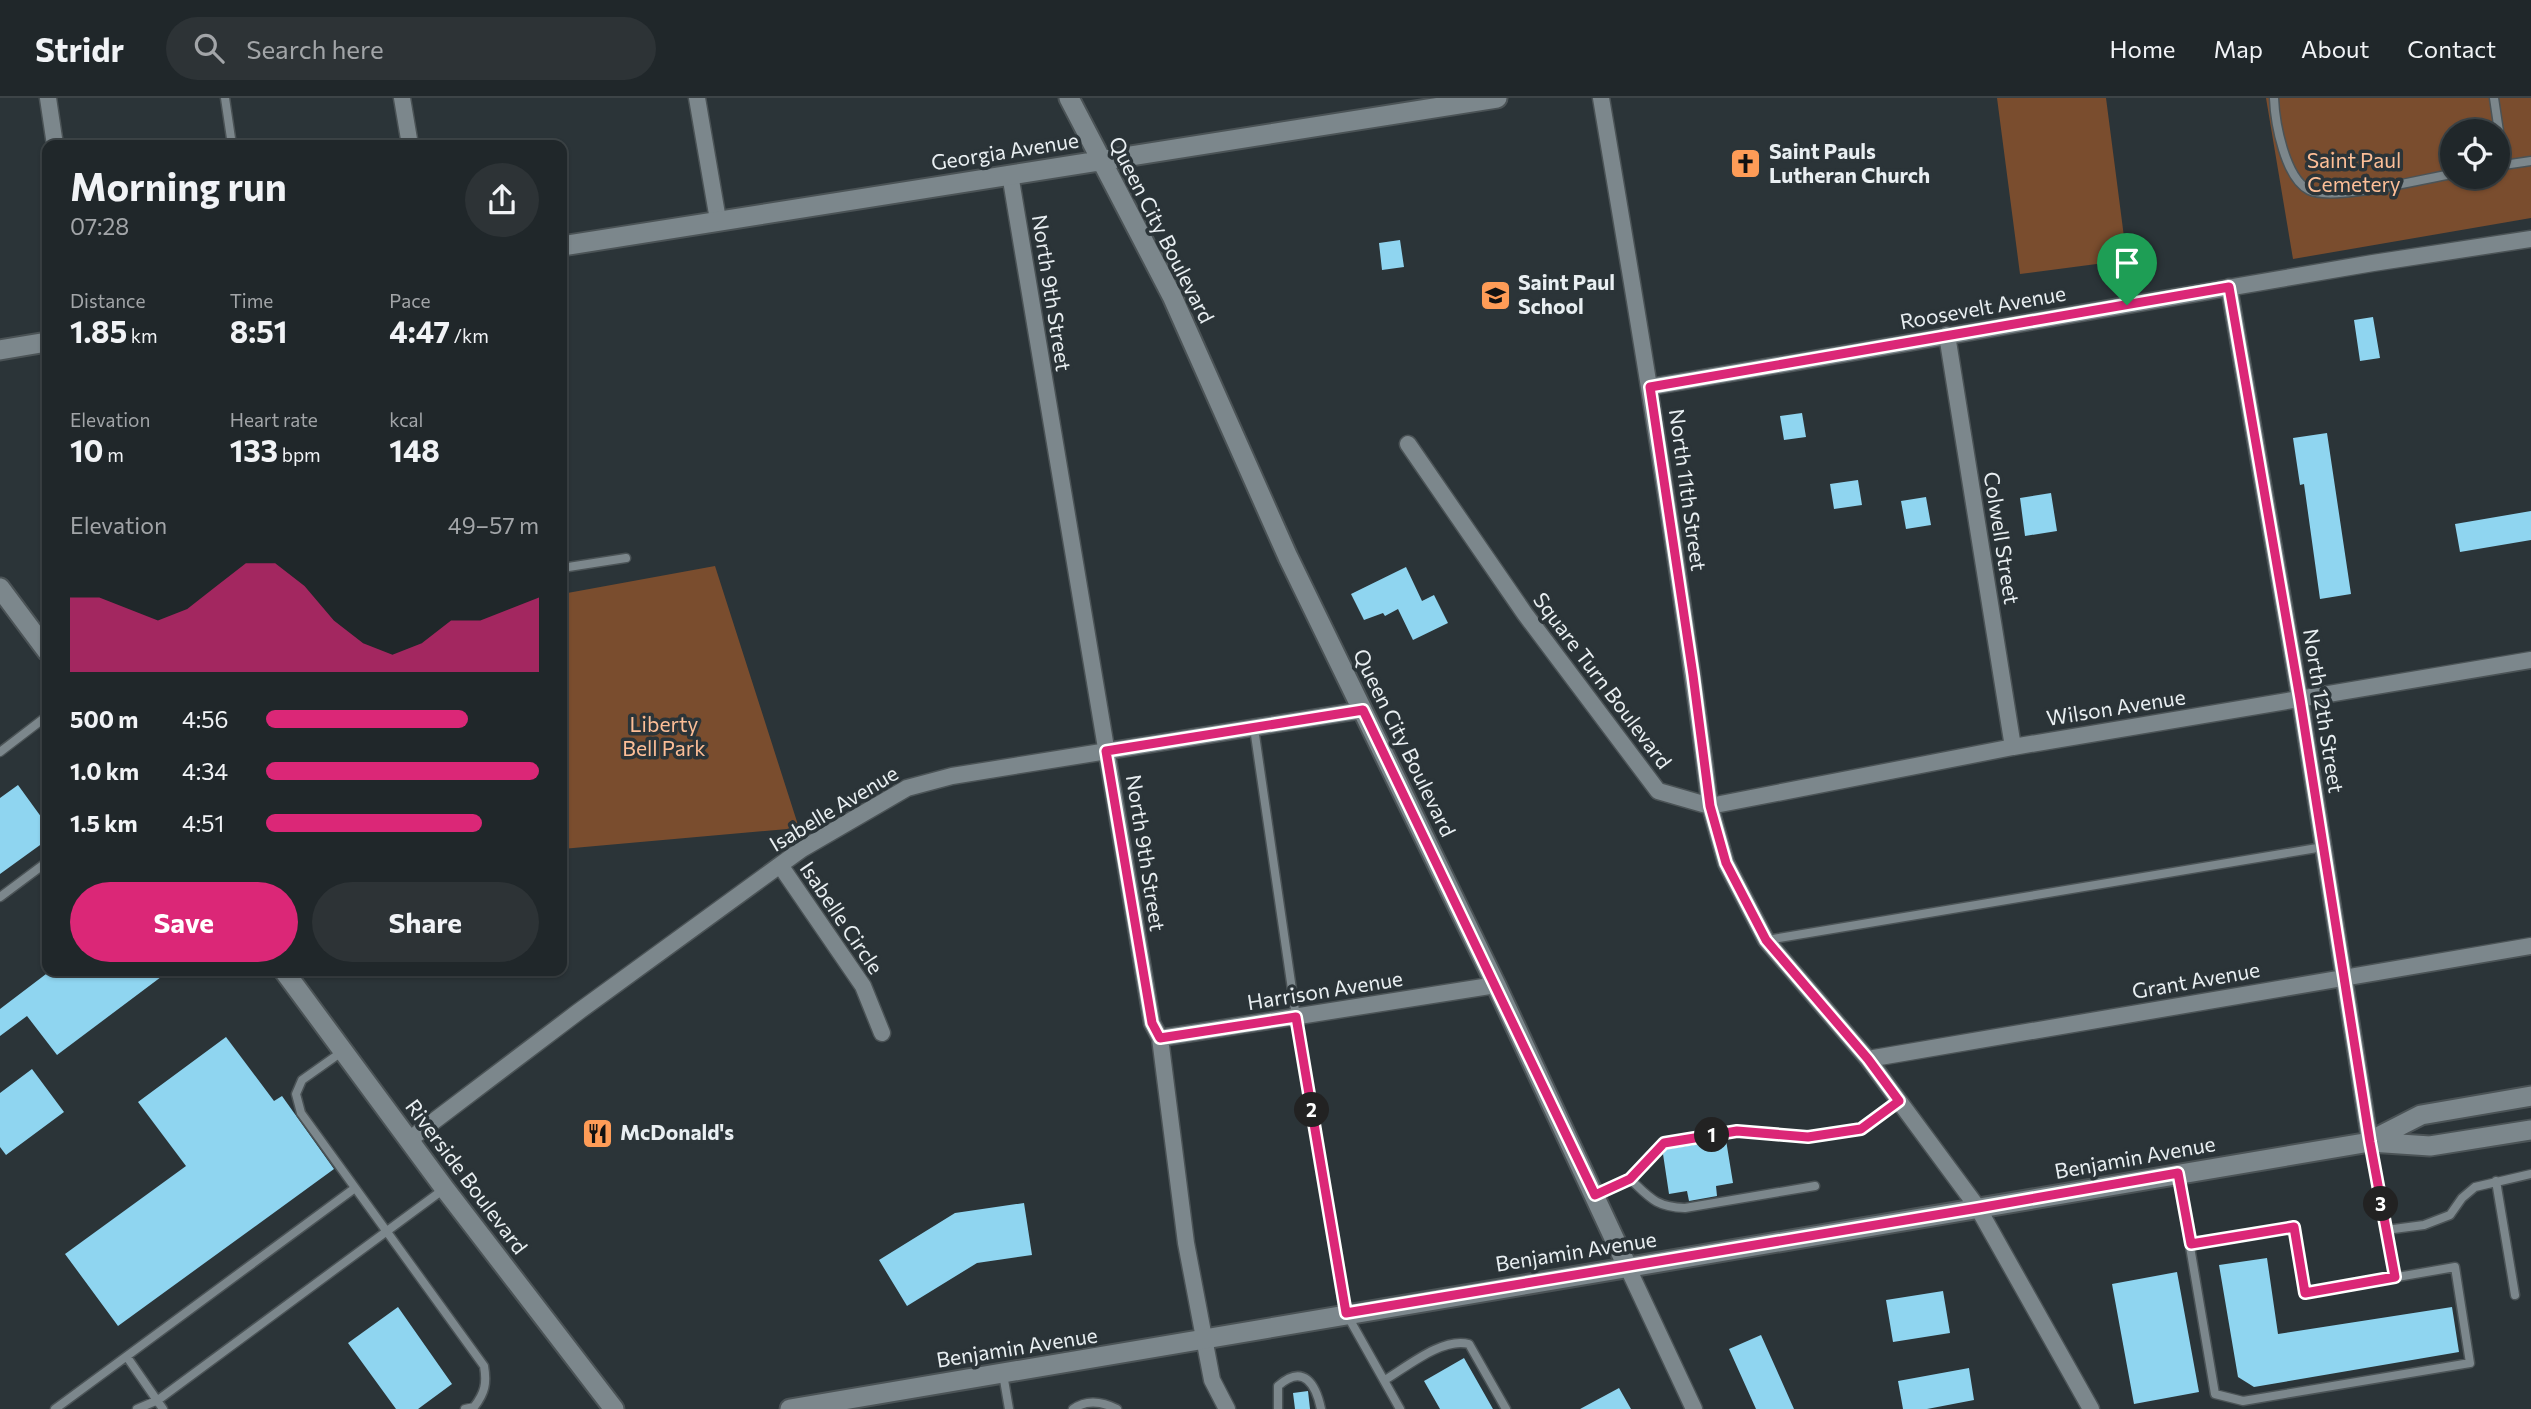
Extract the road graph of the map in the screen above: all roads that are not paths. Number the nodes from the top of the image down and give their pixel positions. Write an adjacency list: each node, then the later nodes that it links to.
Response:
1 (48, 98): 11 (street)
2 (225, 98): 12 (lane)
3 (402, 98): 13 (street)
4 (697, 98): 19 (street)
5 (1069, 98): 14 (main road, Queen City Boulevard)
6 (1496, 98): 14 (main road, Georgia Avenue)
7 (1601, 98): 26 (street, North 11th Street)
8 (2274, 98): 18 (lane)
9 (2494, 98): 10 (lane)
10 (2496, 119)
11 (54, 140)
12 (232, 140)
13 (409, 140)
14 (1100, 160): 17 (main road, Georgia Avenue); 34 (main road, Queen City Boulevard)
15 (2531, 161): 16 (lane)
16 (2510, 164)
17 (1010, 174): 19 (main road, Georgia Avenue); 38 (street, North 9th Street)
18 (2440, 176)
19 (718, 220): 21 (main road, Georgia Avenue)
20 (2531, 240): 22 (street, Roosevelt Avenue)
21 (567, 245)
22 (2229, 287): 23 (street, Roosevelt Avenue); 33 (street, North 12th Street)
23 (1947, 335): 26 (street, Roosevelt Avenue); 37 (street, Colwell Street)
24 (42, 343): 25 (main road)
25 (0, 350)
26 (1650, 387): 40 (street, North 11th Street)
27 (1408, 444): 40 (street, Square Turn Boulevard)
28 (626, 558): 29 (lane)
29 (567, 567)
30 (0, 588): 31 (main road)
31 (42, 644)
32 (2531, 660): 33 (street, Wilson Avenue)
33 (2300, 699): 37 (street, Wilson Avenue); 41 (street, North 12th Street)
34 (1363, 710): 36 (street, Isabelle Avenue); 49 (main road, Queen City Boulevard)
35 (42, 720): 39 (lane)
36 (1254, 728): 38 (street, Isabelle Avenue); 50 (lane)
37 (2013, 747): 40 (street, Wilson Avenue)
38 (1106, 751): 42 (street, Isabelle Avenue); 52 (street, North 9th Street)
39 (0, 752)
40 (1710, 806): 45 (street)
41 (2323, 847): 45 (lane); 48 (street, North 12th Street)
42 (780, 865): 51 (street, Isabelle Circle); 58 (street, Isabelle Avenue)
43 (42, 866): 44 (lane)
44 (0, 897)
45 (1766, 940): 54 (street)
46 (2531, 946): 48 (street, Grant Avenue)
47 (288, 976): 53 (main road, Riverside Boulevard)
48 (2344, 977): 54 (street, Grant Avenue); 59 (street, North 12th Street)
49 (1496, 985): 50 (street, Harrison Avenue); 67 (main road, Queen City Boulevard)
50 (1296, 1017): 52 (street, Harrison Avenue); 75 (lane)
51 (882, 1033)
52 (1160, 1038): 76 (street, North 9th Street)
53 (343, 1051): 58 (main road, Riverside Boulevard); 65 (lane)
54 (1868, 1059): 56 (street)
55 (2531, 1096): 59 (main road, Benjamin Avenue)
56 (1899, 1101): 62 (lane); 68 (street)
57 (2531, 1130): 59 (main road, Benjamin Avenue)
58 (409, 1140): 66 (main road, Riverside Boulevard)
59 (2370, 1142): 60 (main road, Benjamin Avenue); 69 (lane)
60 (2178, 1173): 68 (main road, Benjamin Avenue); 71 (lane)
61 (2531, 1174): 63 (lane)
62 (1630, 1179): 64 (lane); 67 (lane)
63 (2496, 1181): 69 (lane); 74 (lane)
64 (1815, 1186)
65 (355, 1188): 70 (lane); 77 (lane)
66 (444, 1189): 70 (lane); 85 (main road, Riverside Boulevard)
67 (1595, 1195): 72 (main road, Queen City Boulevard)
68 (1978, 1208): 72 (main road, Benjamin Avenue); 96 (street)
69 (2386, 1230): 73 (lane)
70 (386, 1231): 80 (lane); 84 (lane)
71 (2191, 1244): 73 (lane); 73 (lane)
72 (1627, 1266): 75 (main road, Benjamin Avenue); 95 (street, Queen City Boulevard)
73 (2395, 1277)
74 (2515, 1295)
75 (1346, 1313): 76 (main road, Benjamin Avenue); 79 (lane)
76 (1204, 1340): 78 (main road, Benjamin Avenue); 90 (street, North 9th Street)
77 (127, 1357): 80 (lane); 81 (lane)
78 (1003, 1373): 86 (main road, Benjamin Avenue); 87 (lane)
79 (1385, 1380): 93 (lane); 94 (lane)
80 (158, 1400): 82 (lane); 83 (lane)
81 (55, 1409)
82 (137, 1409)
83 (163, 1409)
84 (465, 1409)
85 (614, 1409)
86 (790, 1409)
87 (1009, 1409)
88 (1073, 1409): 89 (lane)
89 (1117, 1409)
90 (1227, 1409)
91 (1278, 1409): 92 (lane)
92 (1321, 1409)
93 (1401, 1409)
94 (1506, 1409)
95 (1694, 1409)
96 (2091, 1409)

